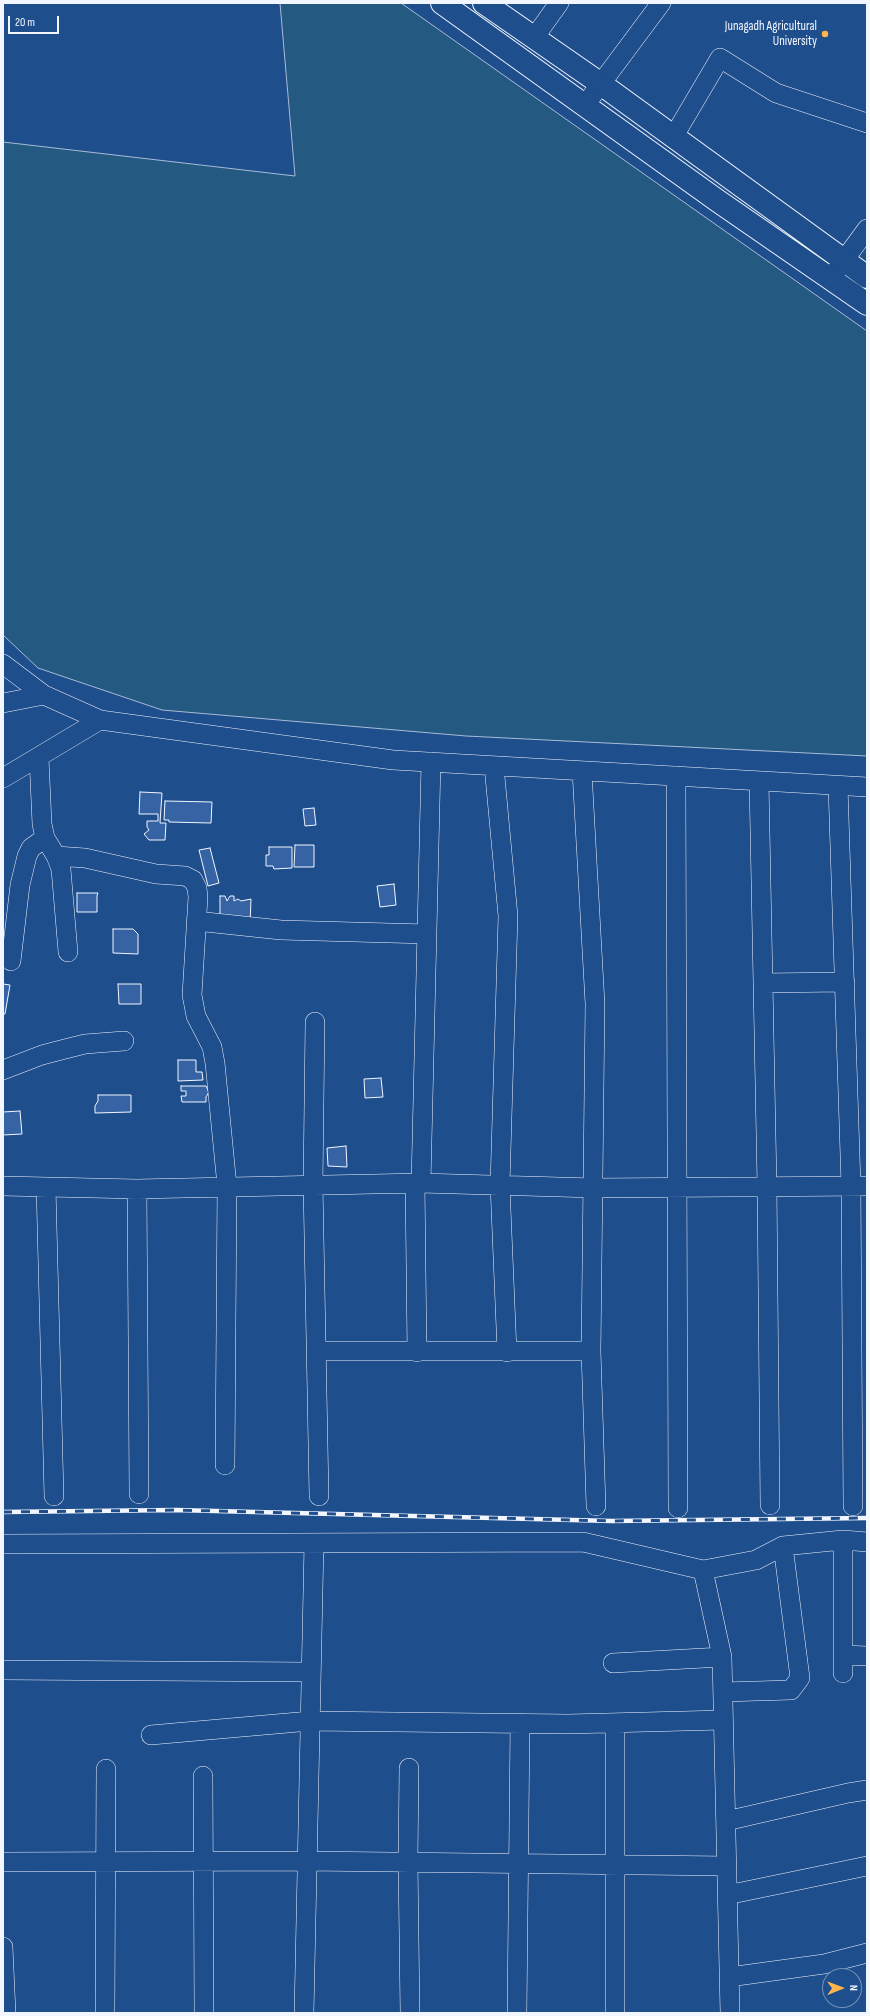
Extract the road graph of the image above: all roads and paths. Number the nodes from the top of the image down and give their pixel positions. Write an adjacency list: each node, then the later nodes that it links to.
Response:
1 (484, 3): 5 (main road)
2 (559, 3): 5 (street)
3 (661, 3): 6 (street)
4 (445, 4): 7 (main road)
5 (534, 38): 6 (main road)
6 (601, 84): 7 (street); 9 (main road)
7 (585, 105): 11 (main road)
8 (867, 123): 9 (street)
9 (674, 136): 10 (main road)
10 (733, 179): 11 (main road); 13 (main road)
11 (718, 200): 15 (main road)
12 (867, 229): 13 (street)
13 (843, 260): 14 (main road); 15 (street)
14 (867, 277)
15 (831, 278): 16 (main road)
16 (867, 304)
17 (3, 664): 18 (street)
18 (44, 695): 19 (street); 20 (street)
19 (3, 703)
20 (100, 720): 21 (street); 22 (street)
21 (39, 758): 26 (street); 30 (street)
22 (430, 762): 23 (street); 34 (street)
23 (494, 766): 24 (street); 44 (street)
24 (582, 771): 25 (street); 51 (street)
25 (676, 776): 27 (street); 50 (street)
26 (3, 778)
27 (759, 781): 28 (street); 38 (street)
28 (838, 786): 29 (street); 37 (street)
29 (867, 787)
30 (45, 838): 31 (street); 32 (street)
31 (56, 856): 33 (street); 35 (street)
32 (11, 887): 36 (street)
33 (196, 922): 34 (street); 47 (street)
34 (427, 934): 42 (street)
35 (68, 952)
36 (11, 961)
37 (844, 982): 38 (street); 48 (street)
38 (763, 983): 45 (street)
39 (315, 1022): 43 (street)
40 (124, 1041): 41 (street)
41 (3, 1070)
42 (418, 1183): 43 (street); 44 (street); 55 (street)
43 (313, 1184): 47 (street); 53 (street)
44 (500, 1185): 51 (street); 56 (street)
45 (767, 1185): 48 (street); 50 (street); 61 (street)
46 (3, 1186): 49 (street)
47 (227, 1186): 52 (street); 57 (street)
48 (859, 1186): 63 (street)
49 (46, 1187): 52 (street); 59 (street)
50 (677, 1187): 51 (street); 64 (street)
51 (594, 1188): 54 (street)
52 (137, 1189): 58 (street)
53 (316, 1351): 55 (street); 60 (street)
54 (591, 1351): 56 (street); 62 (street)
55 (417, 1352): 56 (street)
56 (507, 1352)
57 (225, 1465)
58 (139, 1494)
59 (54, 1496)
60 (319, 1496)
61 (770, 1505)
62 (596, 1506)
63 (853, 1506)
64 (678, 1508)
65 (843, 1540): 66 (street); 69 (street); 71 (street)
66 (867, 1542)
67 (314, 1543): 68 (street); 70 (street); 75 (street)
68 (3, 1544)
69 (783, 1546): 70 (street); 76 (street)
70 (703, 1570): 72 (street)
71 (867, 1656)
72 (722, 1658): 73 (street); 76 (street)
73 (613, 1663)
74 (3, 1670): 75 (street)
75 (311, 1672): 78 (street)
76 (723, 1692): 77 (street)
77 (723, 1720): 80 (street); 86 (street)
78 (310, 1721): 79 (street); 81 (street); 88 (street)
79 (520, 1723): 80 (street); 92 (street)
80 (615, 1723): 93 (street)
81 (151, 1735)
82 (409, 1768): 91 (street)
83 (106, 1769): 90 (street)
84 (203, 1776): 87 (street)
85 (867, 1790): 86 (street)
86 (726, 1821): 94 (street)
87 (203, 1861): 88 (street); 90 (street); 102 (street)
88 (307, 1861): 91 (street); 103 (street)
89 (3, 1862): 90 (street)
90 (105, 1862): 101 (street)
91 (408, 1862): 92 (street); 104 (street)
92 (518, 1864): 93 (street); 105 (street)
93 (615, 1865): 94 (street); 106 (street)
94 (726, 1866): 96 (street)
95 (867, 1866): 96 (street)
96 (727, 1894): 99 (street)
97 (3, 1947): 100 (street)
98 (867, 1953): 99 (street)
99 (729, 1977): 107 (street)
100 (6, 2013)
101 (104, 2013)
102 (204, 2013)
103 (304, 2013)
104 (410, 2013)
105 (517, 2013)
106 (615, 2013)
107 (730, 2013)

